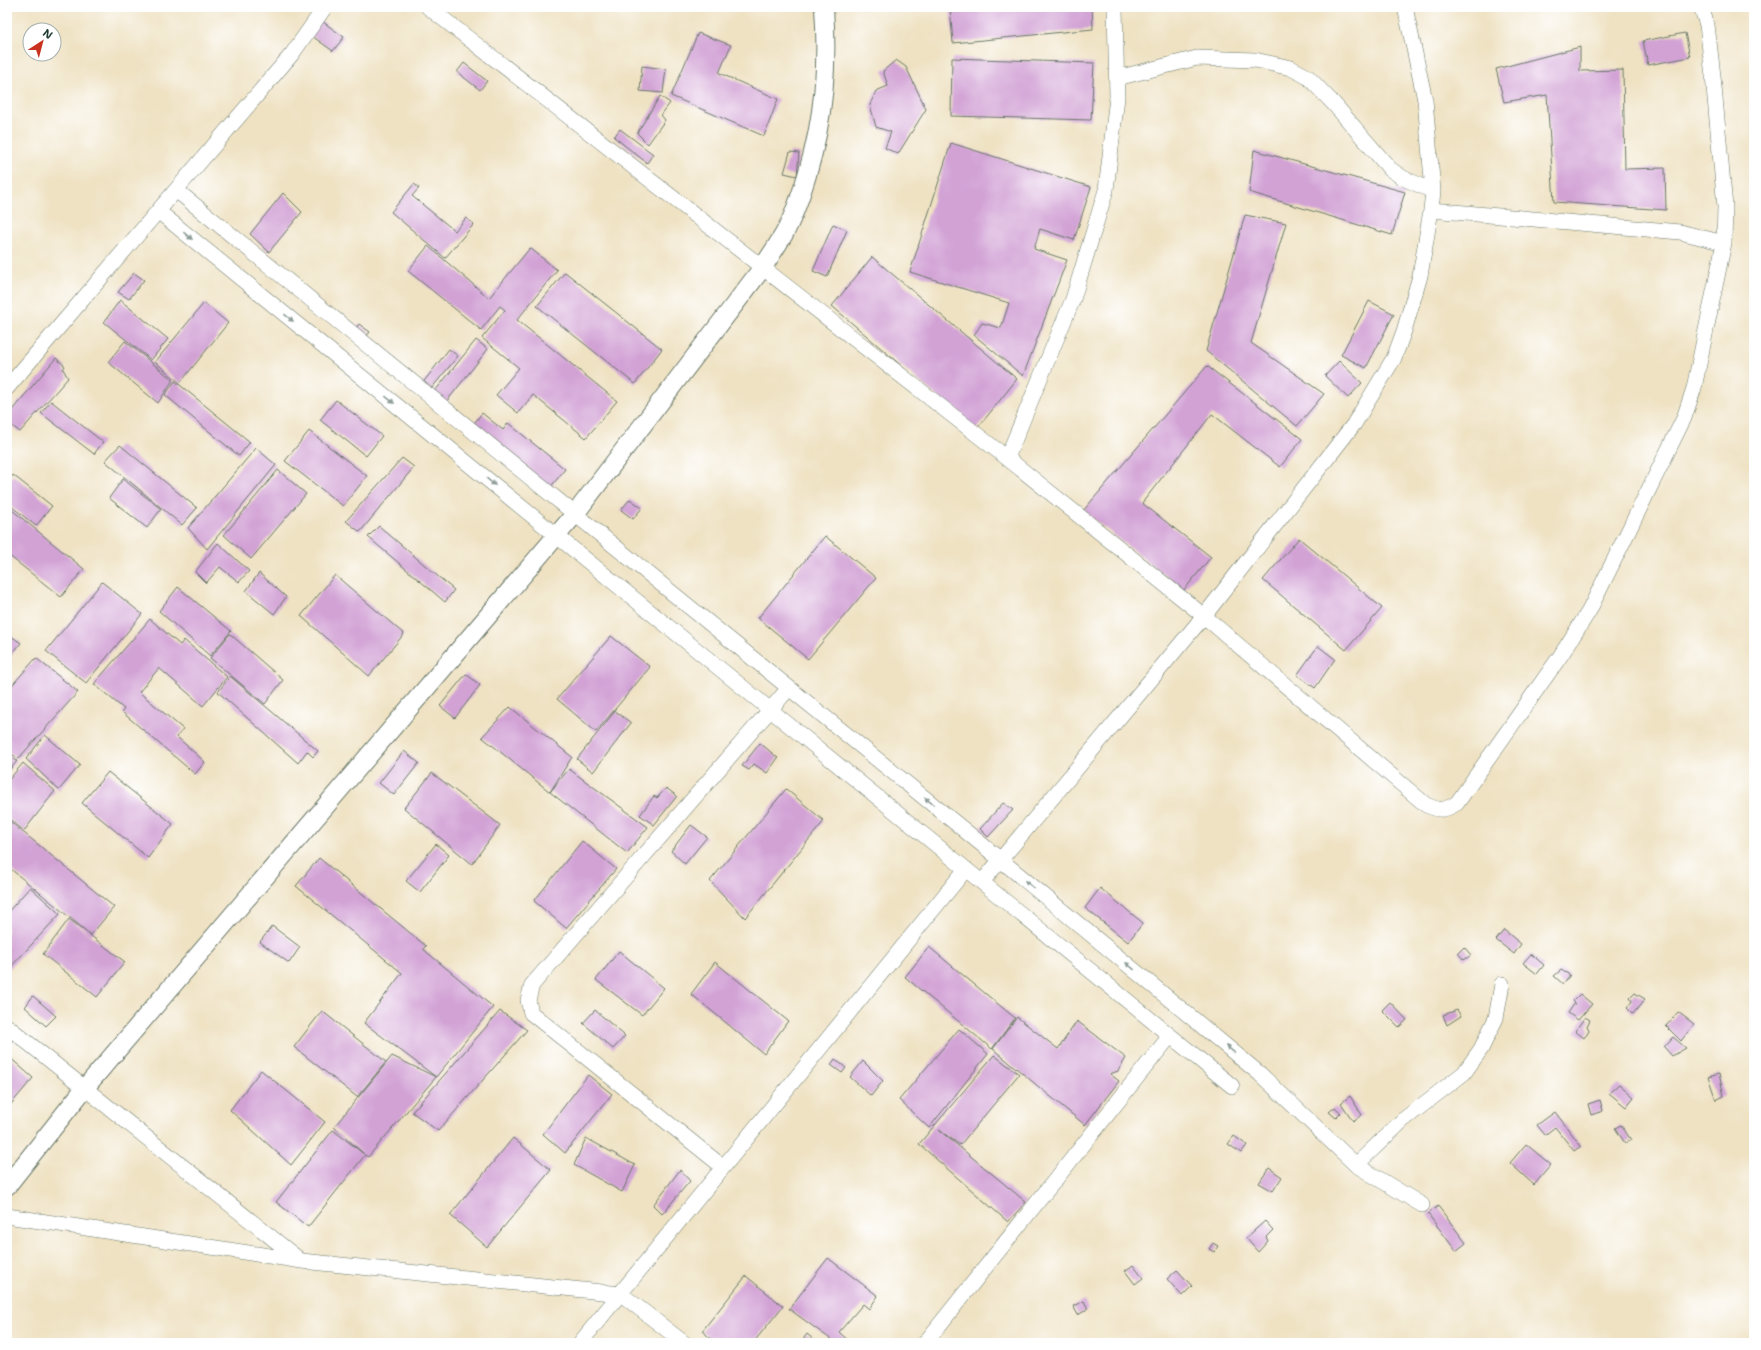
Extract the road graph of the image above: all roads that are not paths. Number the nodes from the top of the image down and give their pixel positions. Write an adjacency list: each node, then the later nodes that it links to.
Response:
1 (325, 7): 8 (street)
2 (428, 7): 13 (street)
3 (824, 7): 13 (street)
4 (1115, 7): 7 (street)
5 (1405, 7): 9 (street)
6 (1701, 7): 12 (street)
7 (1117, 78): 9 (street); 15 (street)
8 (176, 190): 11 (street); 16 (street)
9 (1433, 191): 10 (street)
10 (1431, 210): 12 (street); 18 (street)
11 (158, 211): 14 (street); 17 (street, one-way to 17)
12 (1724, 243): 18 (street)
13 (762, 267): 15 (street); 16 (street)
14 (7, 388)
15 (1007, 458): 18 (street)
16 (575, 514): 17 (street); 19 (street)
17 (556, 535): 20 (street); 28 (street)
18 (1204, 616): 21 (street)
19 (789, 688): 20 (street); 21 (street, one-way to 19)
20 (770, 710): 22 (street); 30 (street)
21 (1001, 860): 23 (street); 29 (street, one-way to 21)
22 (966, 869): 23 (street); 30 (street)
23 (982, 882): 26 (street)
24 (1502, 984): 29 (street)
25 (7, 1026): 28 (street)
26 (1170, 1036): 27 (street); 38 (street)
27 (1232, 1086)
28 (84, 1088): 31 (street); 34 (street)
29 (1356, 1166): 32 (street)
30 (722, 1168): 35 (street)
31 (7, 1186)
32 (1422, 1205)
33 (7, 1216): 34 (street)
34 (302, 1261): 35 (street)
35 (621, 1294): 36 (street); 37 (street)
36 (580, 1343)
37 (684, 1343)
38 (926, 1343)

